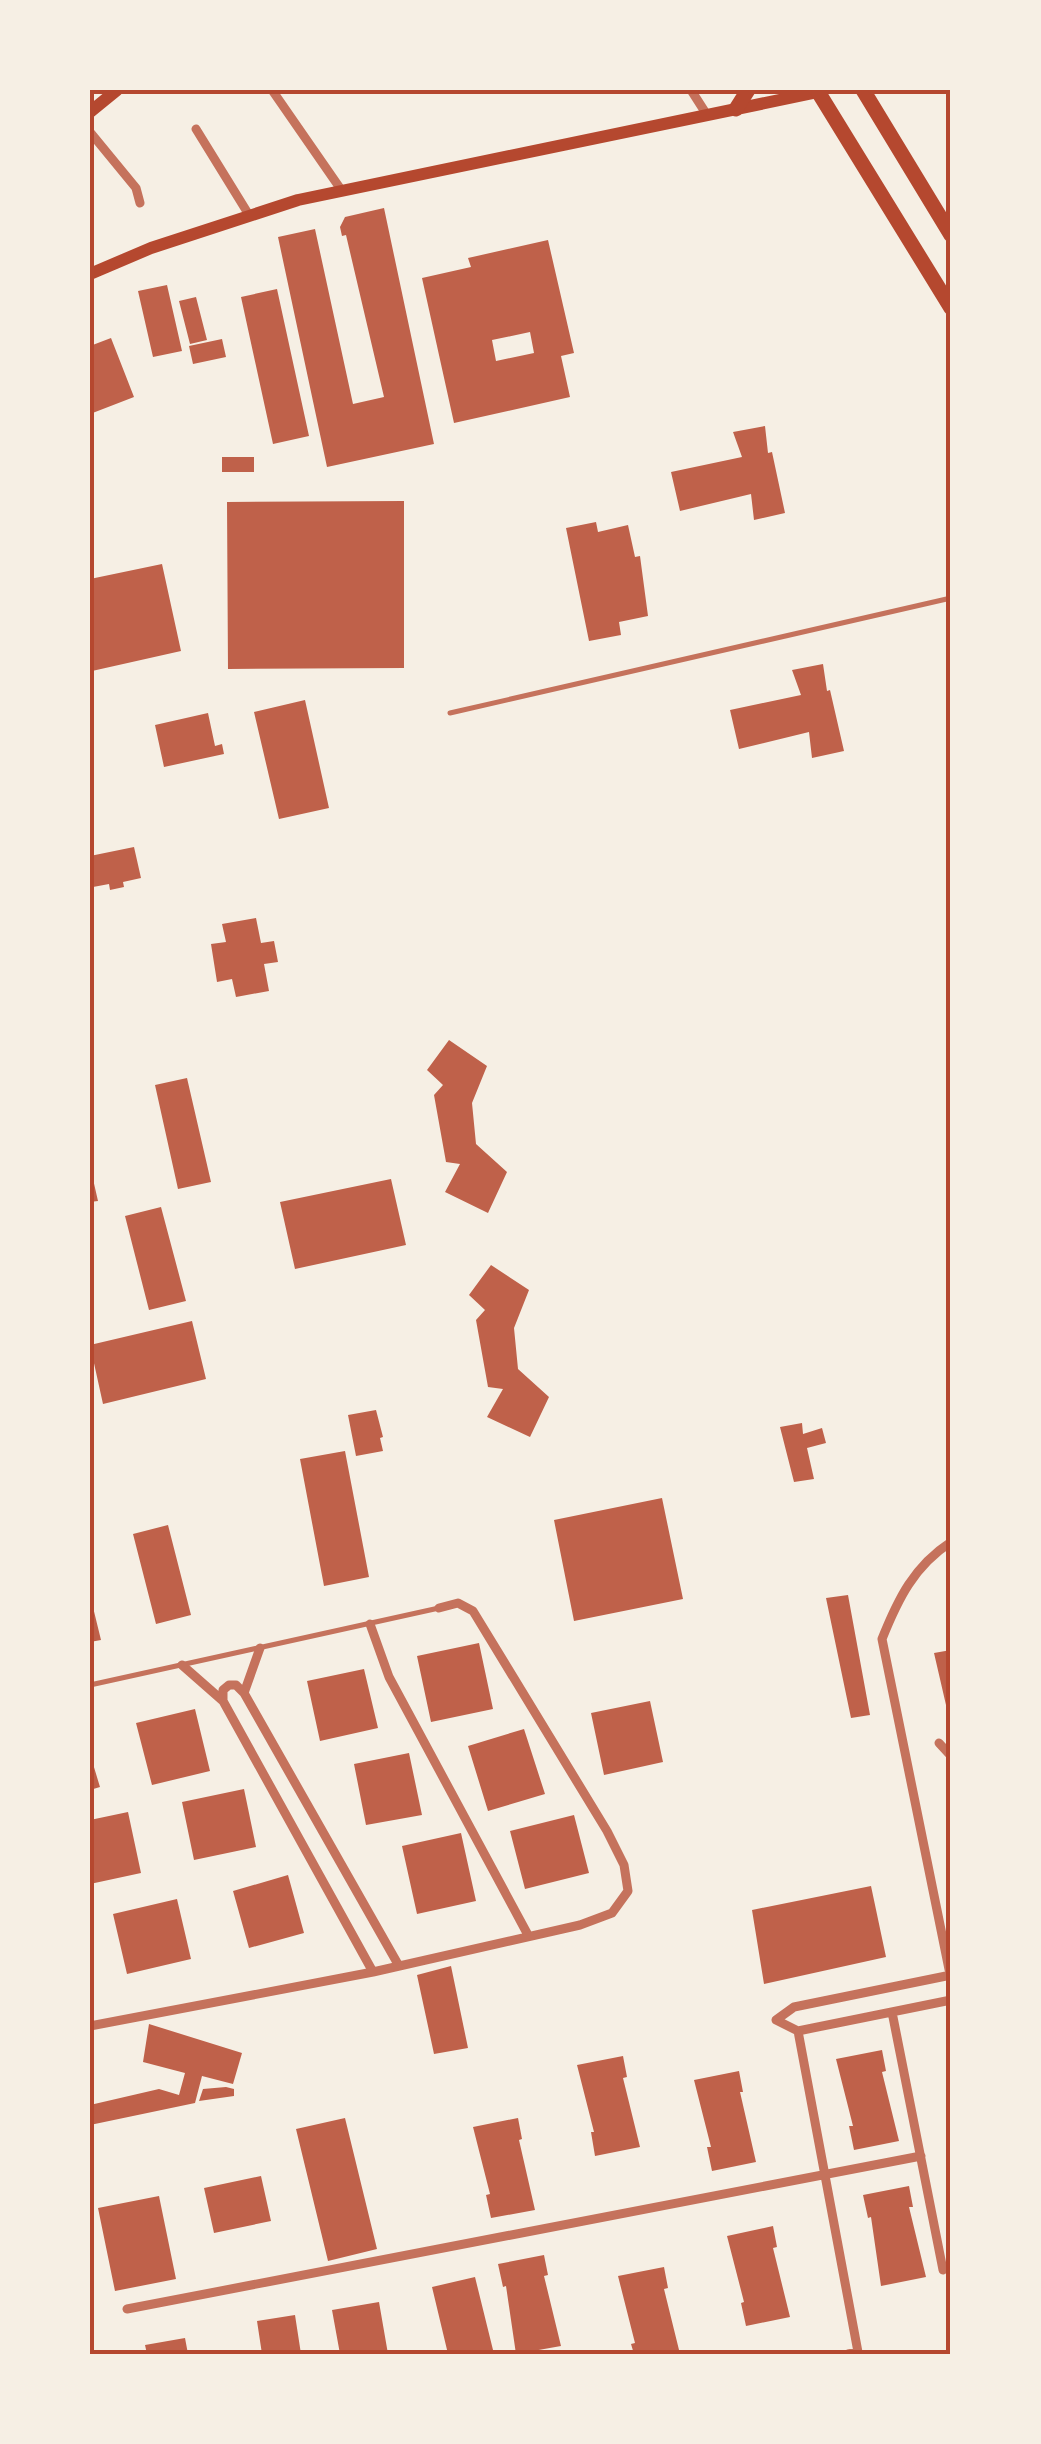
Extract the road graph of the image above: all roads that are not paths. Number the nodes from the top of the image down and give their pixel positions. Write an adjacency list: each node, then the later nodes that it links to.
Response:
1 (117, 90): 8 (main road)
2 (272, 90): 12 (street)
3 (691, 90): 9 (street)
4 (748, 90): 7 (main road)
5 (863, 90): 15 (main road)
6 (820, 91): 7 (main road); 17 (main road)
7 (736, 109): 9 (main road)
8 (90, 112)
9 (706, 115): 12 (main road)
10 (196, 129): 14 (street)
11 (90, 132): 13 (street)
12 (342, 191): 14 (main road)
13 (140, 203)
14 (249, 216): 16 (main road)
15 (951, 234)
16 (90, 274)
17 (951, 308)
18 (951, 598): 19 (lane)
19 (450, 713)
20 (951, 1542): 33 (street)
21 (439, 1608): 22 (lane); 30 (street)
22 (370, 1624): 23 (lane); 30 (street)
23 (260, 1648): 24 (lane); 26 (street)
24 (182, 1665): 25 (lane); 27 (street)
25 (90, 1684)
26 (244, 1693): 27 (street); 31 (street)
27 (223, 1700): 32 (street)
28 (939, 1744): 29 (street)
29 (951, 1756)
30 (528, 1935): 31 (street)
31 (399, 1966): 32 (street)
32 (373, 1972): 36 (street)
33 (951, 1976): 37 (street)
34 (951, 2000): 35 (street)
35 (892, 2012): 37 (street); 38 (street)
36 (90, 2026)
37 (798, 2031): 39 (street)
38 (920, 2156): 39 (street); 40 (street)
39 (826, 2175): 41 (street); 42 (street)
40 (943, 2270)
41 (128, 2309)
42 (855, 2353)

